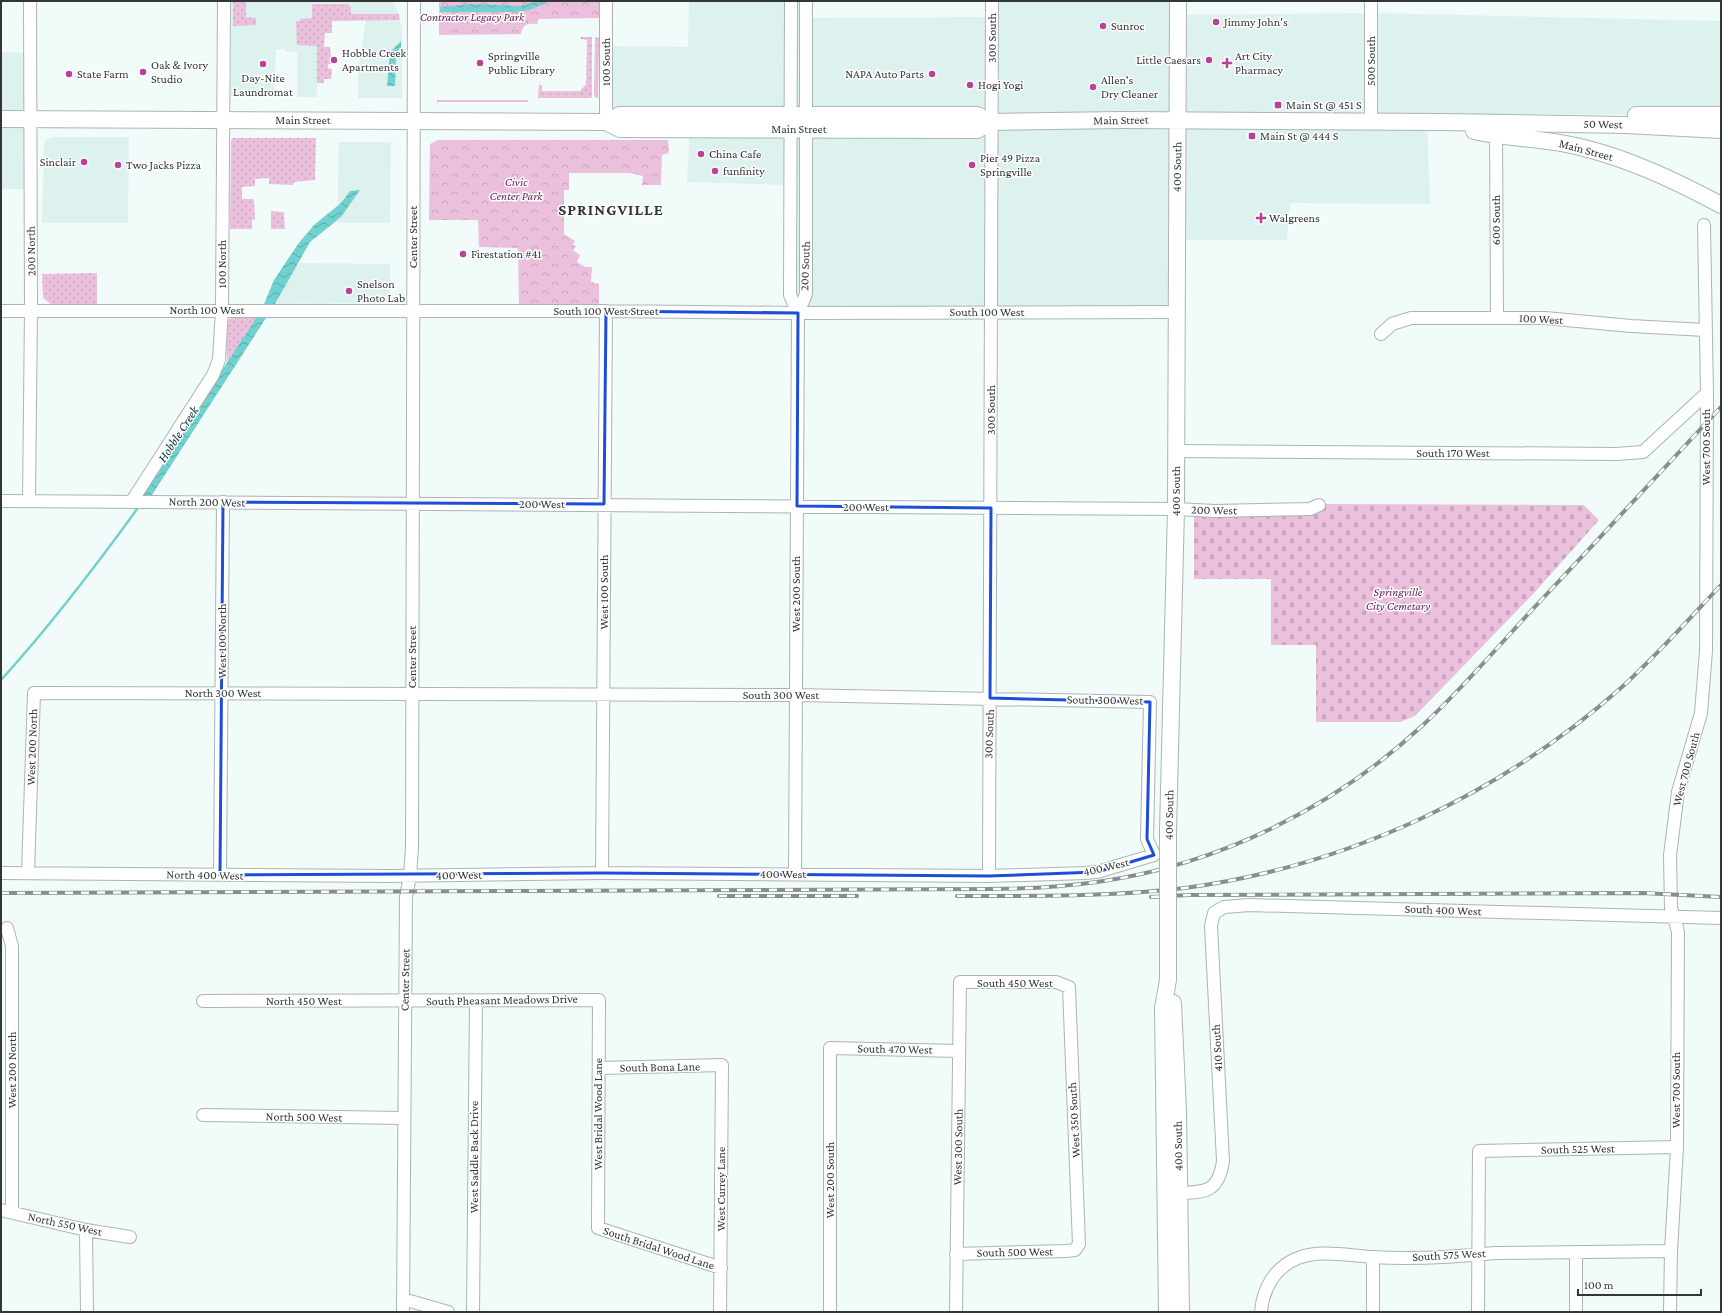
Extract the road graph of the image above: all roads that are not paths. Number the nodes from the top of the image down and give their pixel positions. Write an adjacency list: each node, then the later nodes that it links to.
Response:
1 (30, 1): 12 (street, 200 North)
2 (224, 1): 13 (street, 100 North)
3 (414, 1): 14 (street, Center Street)
4 (606, 1): 16 (street, 100 South)
5 (792, 1): 17 (street, 200 South)
6 (806, 1): 17 (street, 200 South)
7 (992, 1): 18 (street, 300 South)
8 (1178, 1): 15 (main road, 400 South)
9 (1371, 1): 19 (street, 500 South)
10 (1721, 115): 20 (main road, Main Street)
11 (1, 119): 12 (main road, Main Street)
12 (30, 119): 13 (main road, Main Street); 25 (street, 200 North)
13 (223, 119): 14 (main road, Main Street); 26 (street, 100 North)
14 (414, 120): 16 (main road, Main Street); 29 (street, Center Street)
15 (1178, 120): 18 (main road, Main Street); 19 (main road, Main Street); 30 (main road, 400 South)
16 (606, 122): 17 (main road, Main Street)
17 (799, 122): 18 (main road, Main Street); 31 (street, 200 South)
18 (991, 122): 28 (street, 300 South)
19 (1371, 122): 20 (main road, Main Street)
20 (1492, 127): 21 (main road, 50 West); 22 (main road, Main Street); 32 (street, 600 South)
21 (1721, 130)
22 (1721, 205)
23 (1704, 225): 33 (street, West 700 South)
24 (1, 310): 25 (street, North 100 West)
25 (31, 310): 26 (street, North 100 West); 38 (street, 200 North)
26 (222, 310): 29 (street, North 100 West); 39 (street, 100 North)
27 (606, 311): 29 (street, South 100 West Street); 31 (street, South 100 West Street); 42 (street, West 100 South)
28 (991, 311): 30 (street, South 100 West); 31 (street, South 100 West); 45 (street, 300 South)
29 (413, 312): 41 (street, Center Street)
30 (1176, 312): 36 (main road, 400 South)
31 (798, 313): 44 (street, West 200 South)
32 (1497, 317): 33 (street, 100 West); 34 (street, 100 West)
33 (1705, 330): 35 (street, West 700 South)
34 (1381, 334)
35 (1707, 393): 36 (street, South 170 West); 63 (street, West 700 South)
36 (1176, 451): 46 (main road, 400 South)
37 (1, 501): 38 (street, North 200 West)
38 (29, 501): 39 (street, North 200 West)
39 (132, 501): 40 (street, North 200 West)
40 (223, 502): 41 (street, North 200 West); 48 (street, West 100 North)
41 (413, 504): 42 (street, 200 West); 49 (street, Center Street)
42 (604, 504): 44 (street, 200 West); 50 (street, West 100 South)
43 (1319, 505): 46 (street, 200 West)
44 (797, 506): 45 (street, 200 West); 51 (street, West 200 South)
45 (991, 508): 46 (street, 200 West); 52 (street, 300 South)
46 (1176, 509): 79 (main road, 400 South, bridge)
47 (34, 693): 48 (street, North 300 West); 55 (street, West 200 North)
48 (221, 693): 49 (street, North 300 West); 59 (street, West 100 North)
49 (412, 694): 50 (street, South 300 West); 60 (street, Center Street)
50 (603, 694): 51 (street, South 300 West); 57 (street, West 100 South)
51 (796, 695): 52 (street, South 300 West); 58 (street, West 200 South)
52 (990, 698): 53 (street, South 300 West); 61 (street, 300 South)
53 (1150, 702): 54 (street, 400 South)
54 (1154, 854): 61 (street, 400 West)
55 (28, 872): 56 (street, North 400 West); 59 (street, North 400 West)
56 (1, 873)
57 (602, 873): 58 (street, 400 West); 60 (street, 400 West)
58 (795, 874): 61 (street, 400 West)
59 (220, 875): 60 (street, North 400 West)
60 (410, 876): 71 (street, Center Street)
61 (989, 876)
62 (1214, 913): 63 (street, South 400 West); 79 (street, 410 South)
63 (1674, 916): 64 (street, South 400 West); 78 (street, West 700 South)
64 (1721, 918)
65 (7, 928): 80 (street, West 200 North)
66 (960, 982): 67 (street, South 450 West); 73 (street, West 300 South)
67 (1069, 987): 84 (street, West 350 South)
68 (599, 1000): 70 (street, South Pheasant Meadows Drive); 75 (street, West Bridal Wood Lane)
69 (203, 1001): 71 (street, North 450 West)
70 (476, 1001): 71 (street, South Pheasant Meadows Drive); 95 (street, West Saddle Back Drive)
71 (404, 1002): 77 (street, Center Street)
72 (830, 1048): 73 (street, South 470 West); 97 (street, West 200 South)
73 (959, 1051): 87 (street, West 300 South)
74 (722, 1065): 75 (street, South Bona Lane); 90 (street, West Currey Lane)
75 (599, 1068): 81 (street, West Bridal Wood Lane)
76 (203, 1116): 77 (street, North 500 West)
77 (404, 1118): 91 (street, Center Street)
78 (1676, 1147): 85 (street, West 700 South); 88 (street, South 525 West)
79 (1172, 1193): 99 (main road, 400 South); 100 (main road, 400 South)
80 (6, 1211): 82 (street, North 550 West)
81 (598, 1228): 90 (street, South Bridal Wood Lane)
82 (86, 1230): 83 (street, North 550 West); 92 (street)
83 (130, 1237)
84 (1075, 1250): 87 (street, South 500 West)
85 (1671, 1251): 86 (street, South 575 West); 105 (street, West 700 South)
86 (1576, 1252): 88 (street, South 575 West); 104 (street)
87 (956, 1254): 98 (street, West 300 South)
88 (1479, 1254): 89 (street, South 575 West); 103 (street)
89 (1373, 1257): 101 (street, South 575 West); 102 (street)
90 (721, 1268): 96 (street, West Currey Lane)
91 (403, 1299): 93 (street, Center Street); 94 (street)
92 (87, 1312)
93 (403, 1312)
94 (448, 1312)
95 (473, 1312)
96 (720, 1312)
97 (830, 1312)
98 (956, 1312)
99 (1167, 1312)
100 (1181, 1312)
101 (1261, 1312)
102 (1373, 1312)
103 (1478, 1312)
104 (1576, 1312)
105 (1670, 1312)

